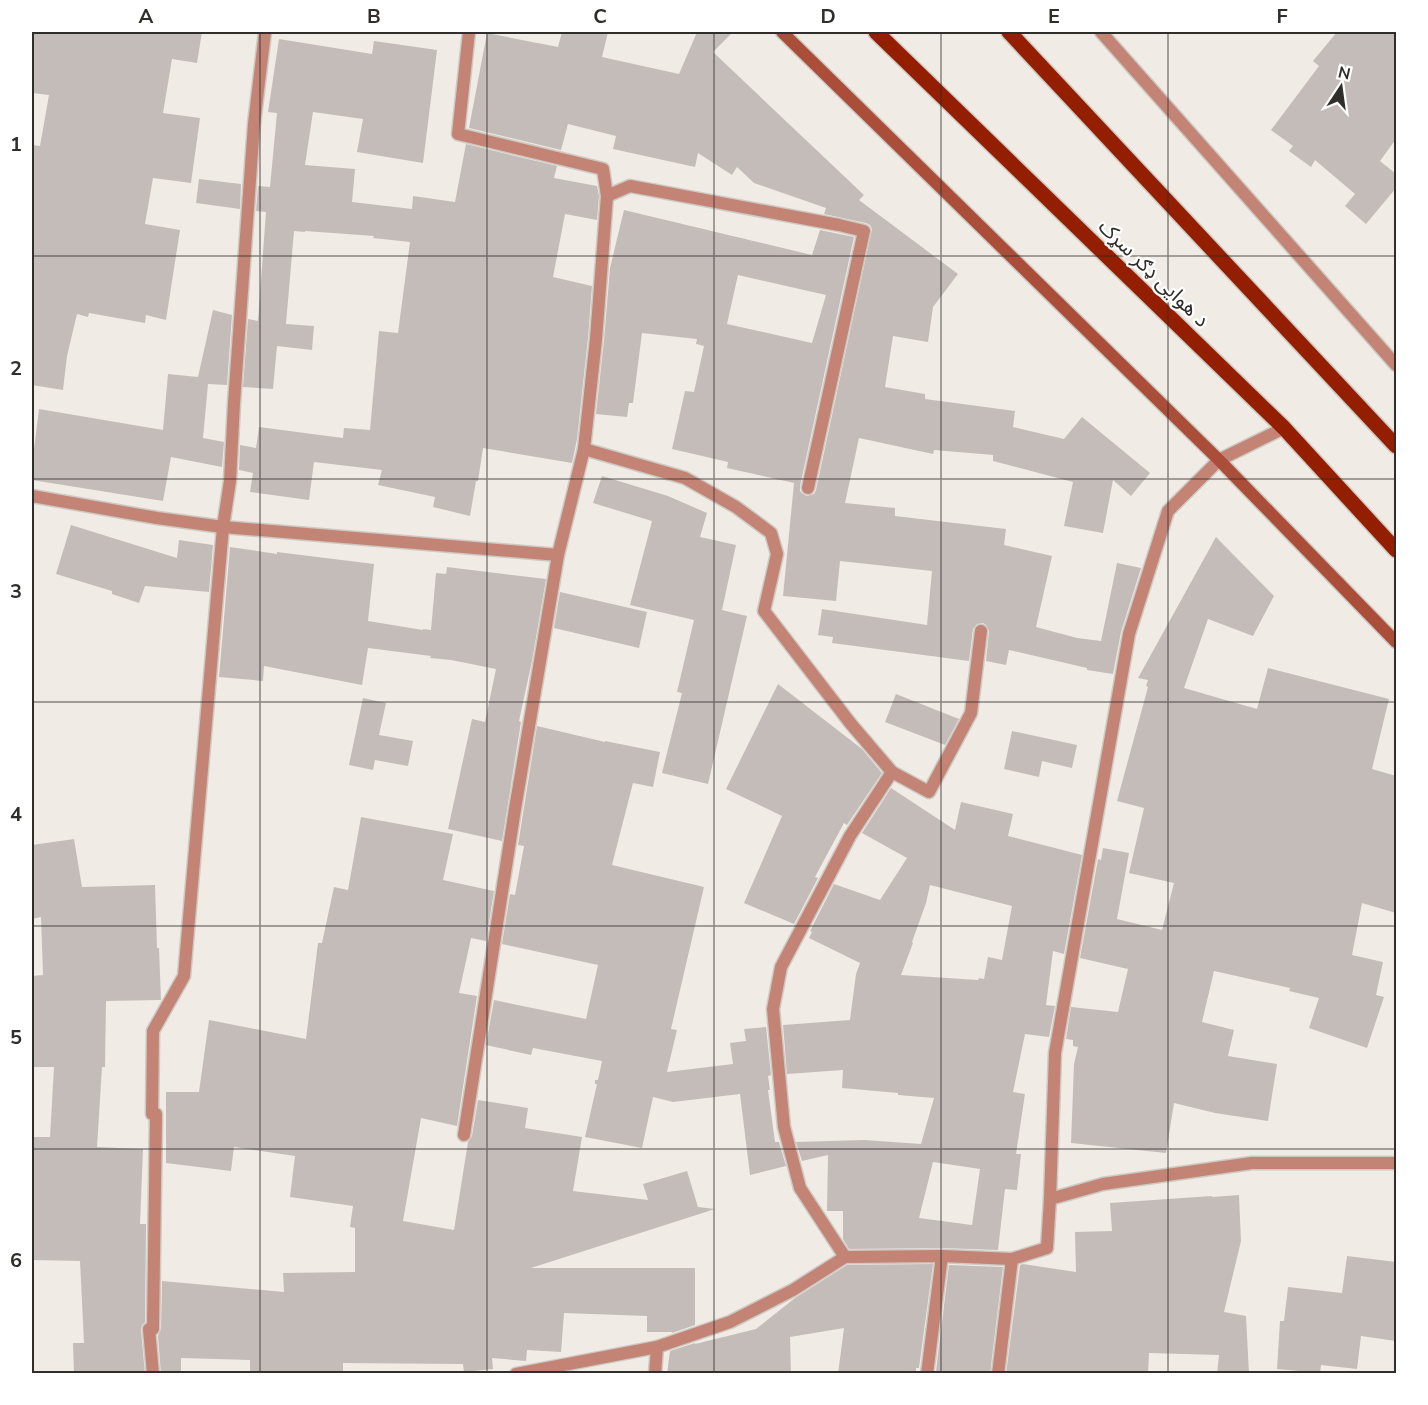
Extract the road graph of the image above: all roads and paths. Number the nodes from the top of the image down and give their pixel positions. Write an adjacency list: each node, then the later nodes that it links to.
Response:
1 (266, 32): 15 (street)
2 (469, 32): 7 (street)
3 (783, 32): 12 (street)
4 (876, 32): 9 (main road, د هوایی ډګر سړک)
5 (1009, 32): 10 (main road)
6 (1101, 32): 8 (street)
7 (607, 196): 11 (street); 13 (street)
8 (1396, 365)
9 (1284, 428): 12 (street); 16 (main road, د هوایی ډګر سړک)
10 (1396, 446)
11 (584, 449): 17 (street); 20 (street)
12 (1220, 460): 19 (street); 23 (street)
13 (808, 488)
14 (32, 496): 15 (street)
15 (223, 527): 17 (street); 28 (street)
16 (1396, 550)
17 (558, 555): 21 (street)
18 (981, 632): 20 (street)
19 (1396, 642)
20 (892, 772): 25 (street)
21 (464, 1136)
22 (1396, 1163): 23 (street)
23 (1050, 1199): 26 (street)
24 (942, 1256): 25 (street); 26 (street); 31 (street)
25 (844, 1257): 27 (street)
26 (1012, 1259): 32 (street)
27 (657, 1347): 29 (street); 30 (street)
28 (153, 1374)
29 (516, 1374)
30 (655, 1374)
31 (927, 1374)
32 (998, 1374)

